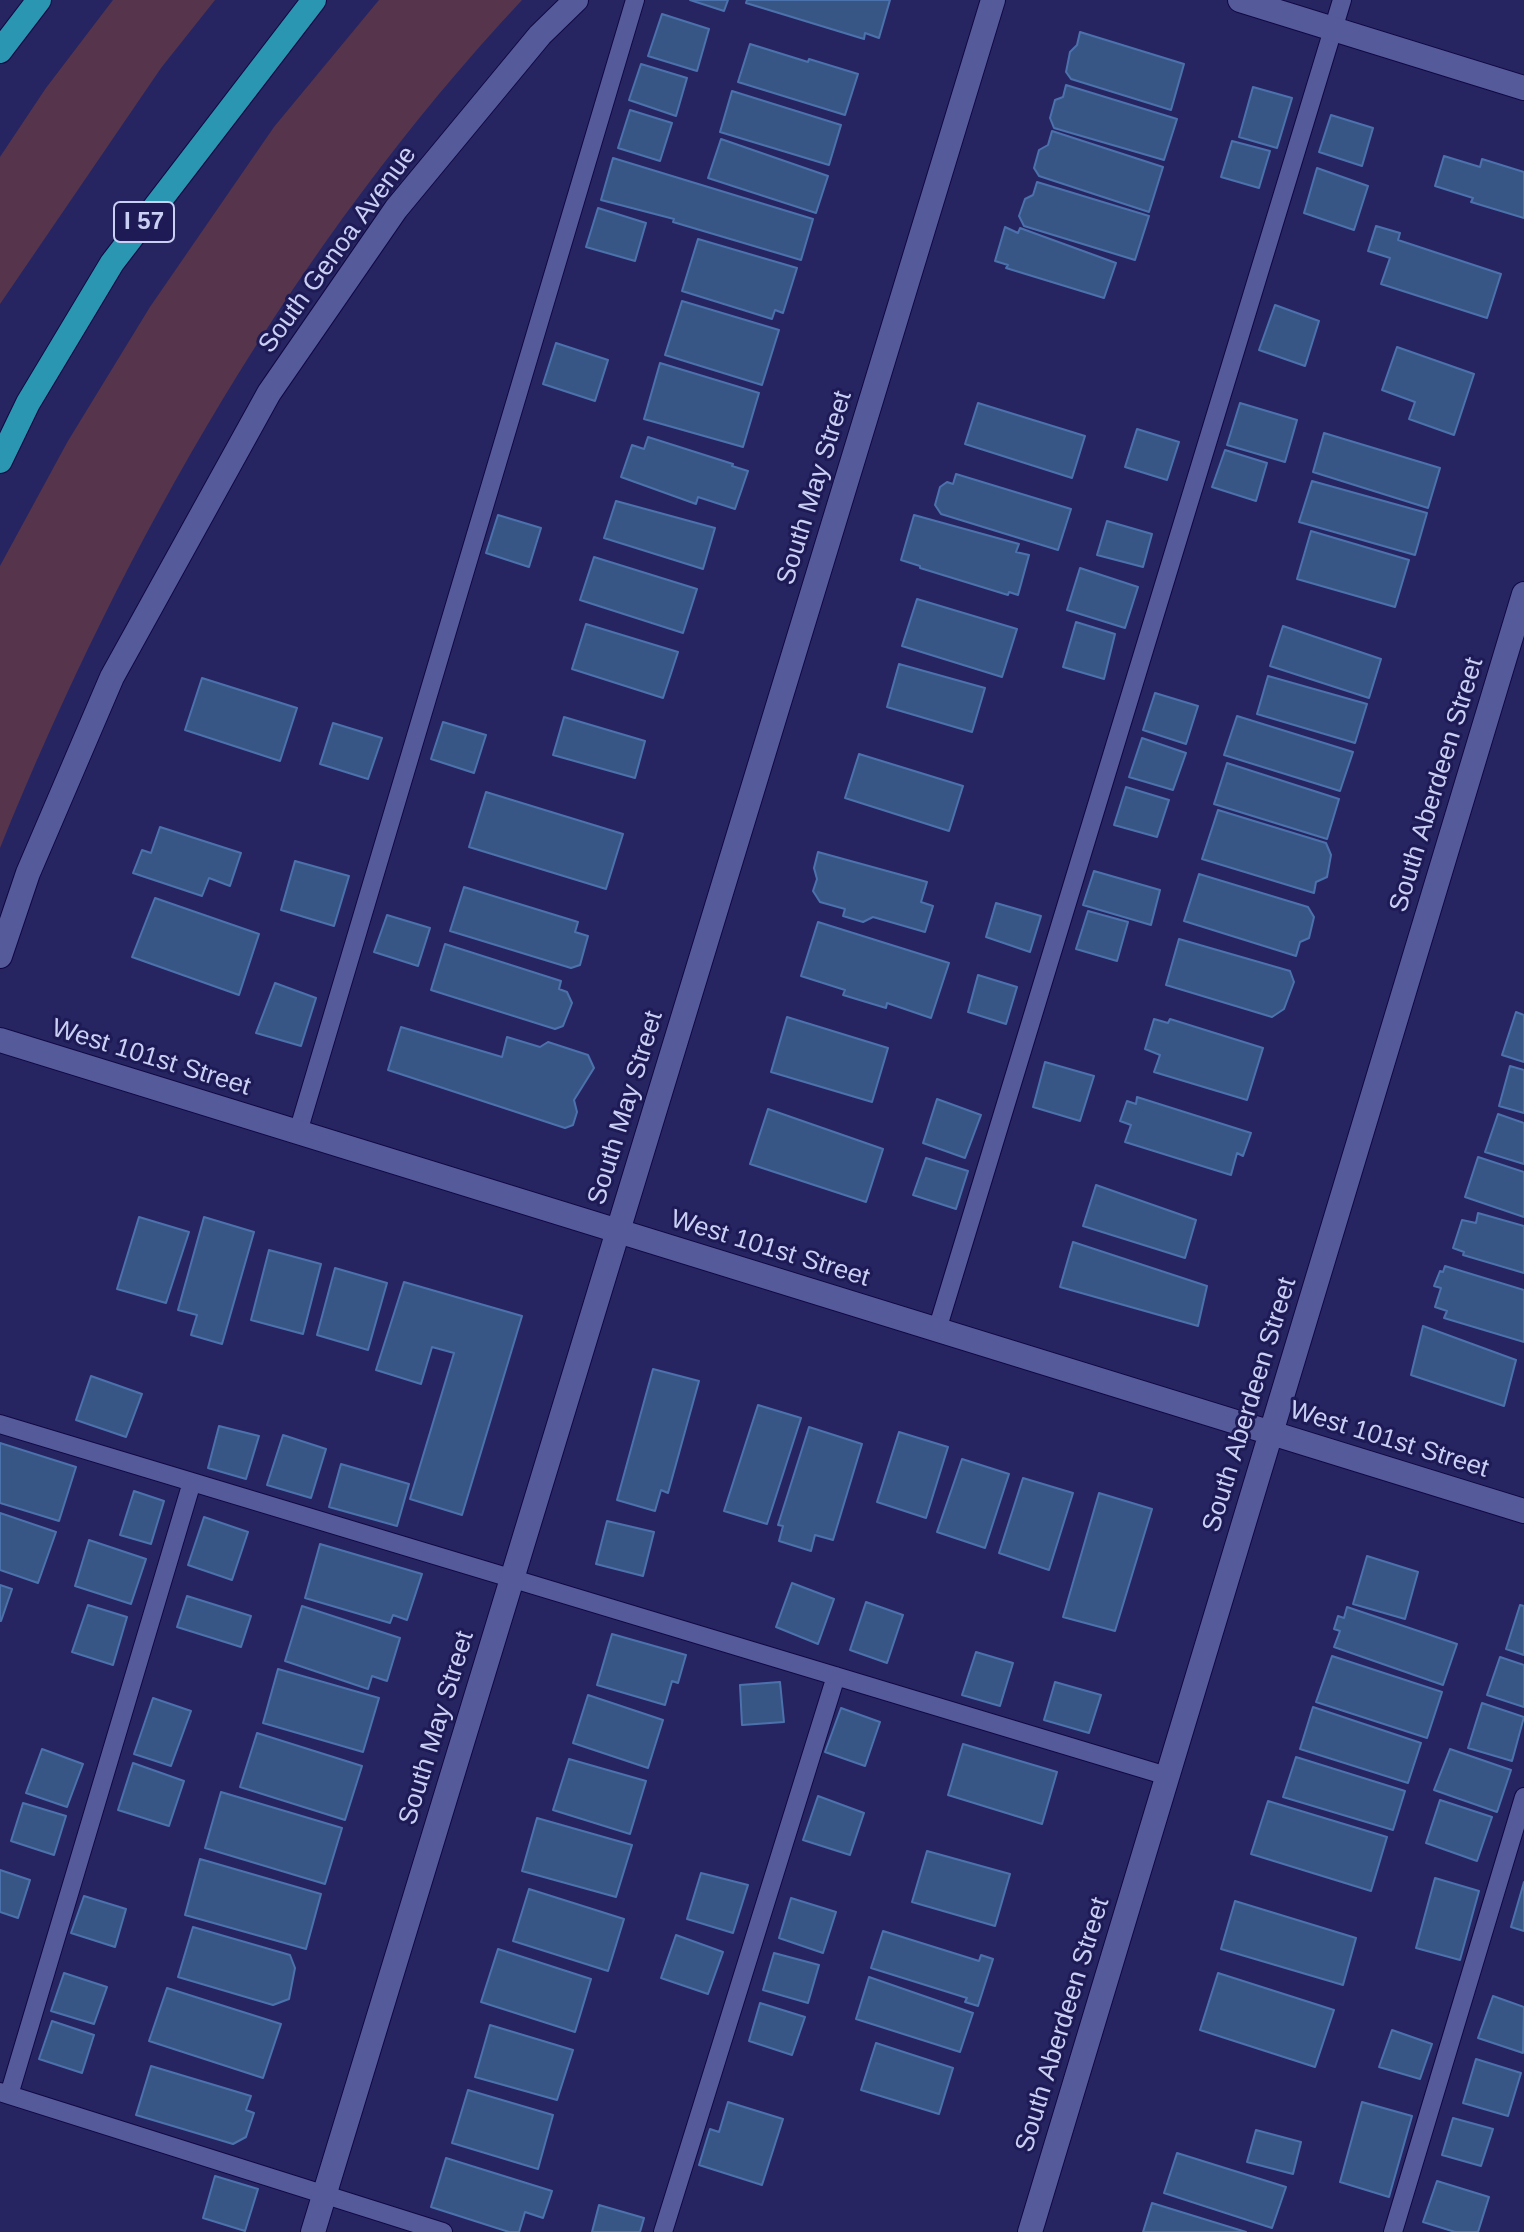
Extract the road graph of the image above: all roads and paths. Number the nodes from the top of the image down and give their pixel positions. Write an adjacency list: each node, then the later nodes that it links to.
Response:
1 (39, 0): 9 (highway)
2 (314, 0): 11 (highway, I 57)
3 (576, 0): 13 (street, South Genoa Avenue)
4 (635, 0): 15 (lane)
5 (993, 0): 16 (street, South May Street)
6 (1240, 0): 8 (street)
7 (1342, 0): 8 (lane)
8 (1334, 29): 10 (street); 17 (lane)
9 (0, 51)
10 (1524, 88)
11 (0, 461)
12 (1524, 594): 19 (street, South Aberdeen Street)
13 (0, 956)
14 (0, 1040): 15 (street, West 101st Street)
15 (298, 1132): 16 (street, West 101st Street)
16 (618, 1231): 17 (street, West 101st Street); 22 (street, South May Street)
17 (937, 1330): 19 (street, West 101st Street)
18 (0, 1424): 20 (lane)
19 (1271, 1433): 21 (street, West 101st Street); 24 (street, South Aberdeen Street)
20 (192, 1482): 22 (lane); 26 (lane)
21 (1524, 1511)
22 (512, 1578): 23 (lane); 27 (street, South May Street)
23 (836, 1676): 24 (lane); 30 (lane)
24 (1167, 1776): 31 (street, South Aberdeen Street)
25 (1524, 1797): 32 (lane)
26 (4, 2093): 27 (lane)
27 (324, 2195): 28 (street, South May Street); 29 (lane)
28 (313, 2232)
29 (443, 2232)
30 (663, 2232)
31 (1030, 2232)
32 (1393, 2232)

